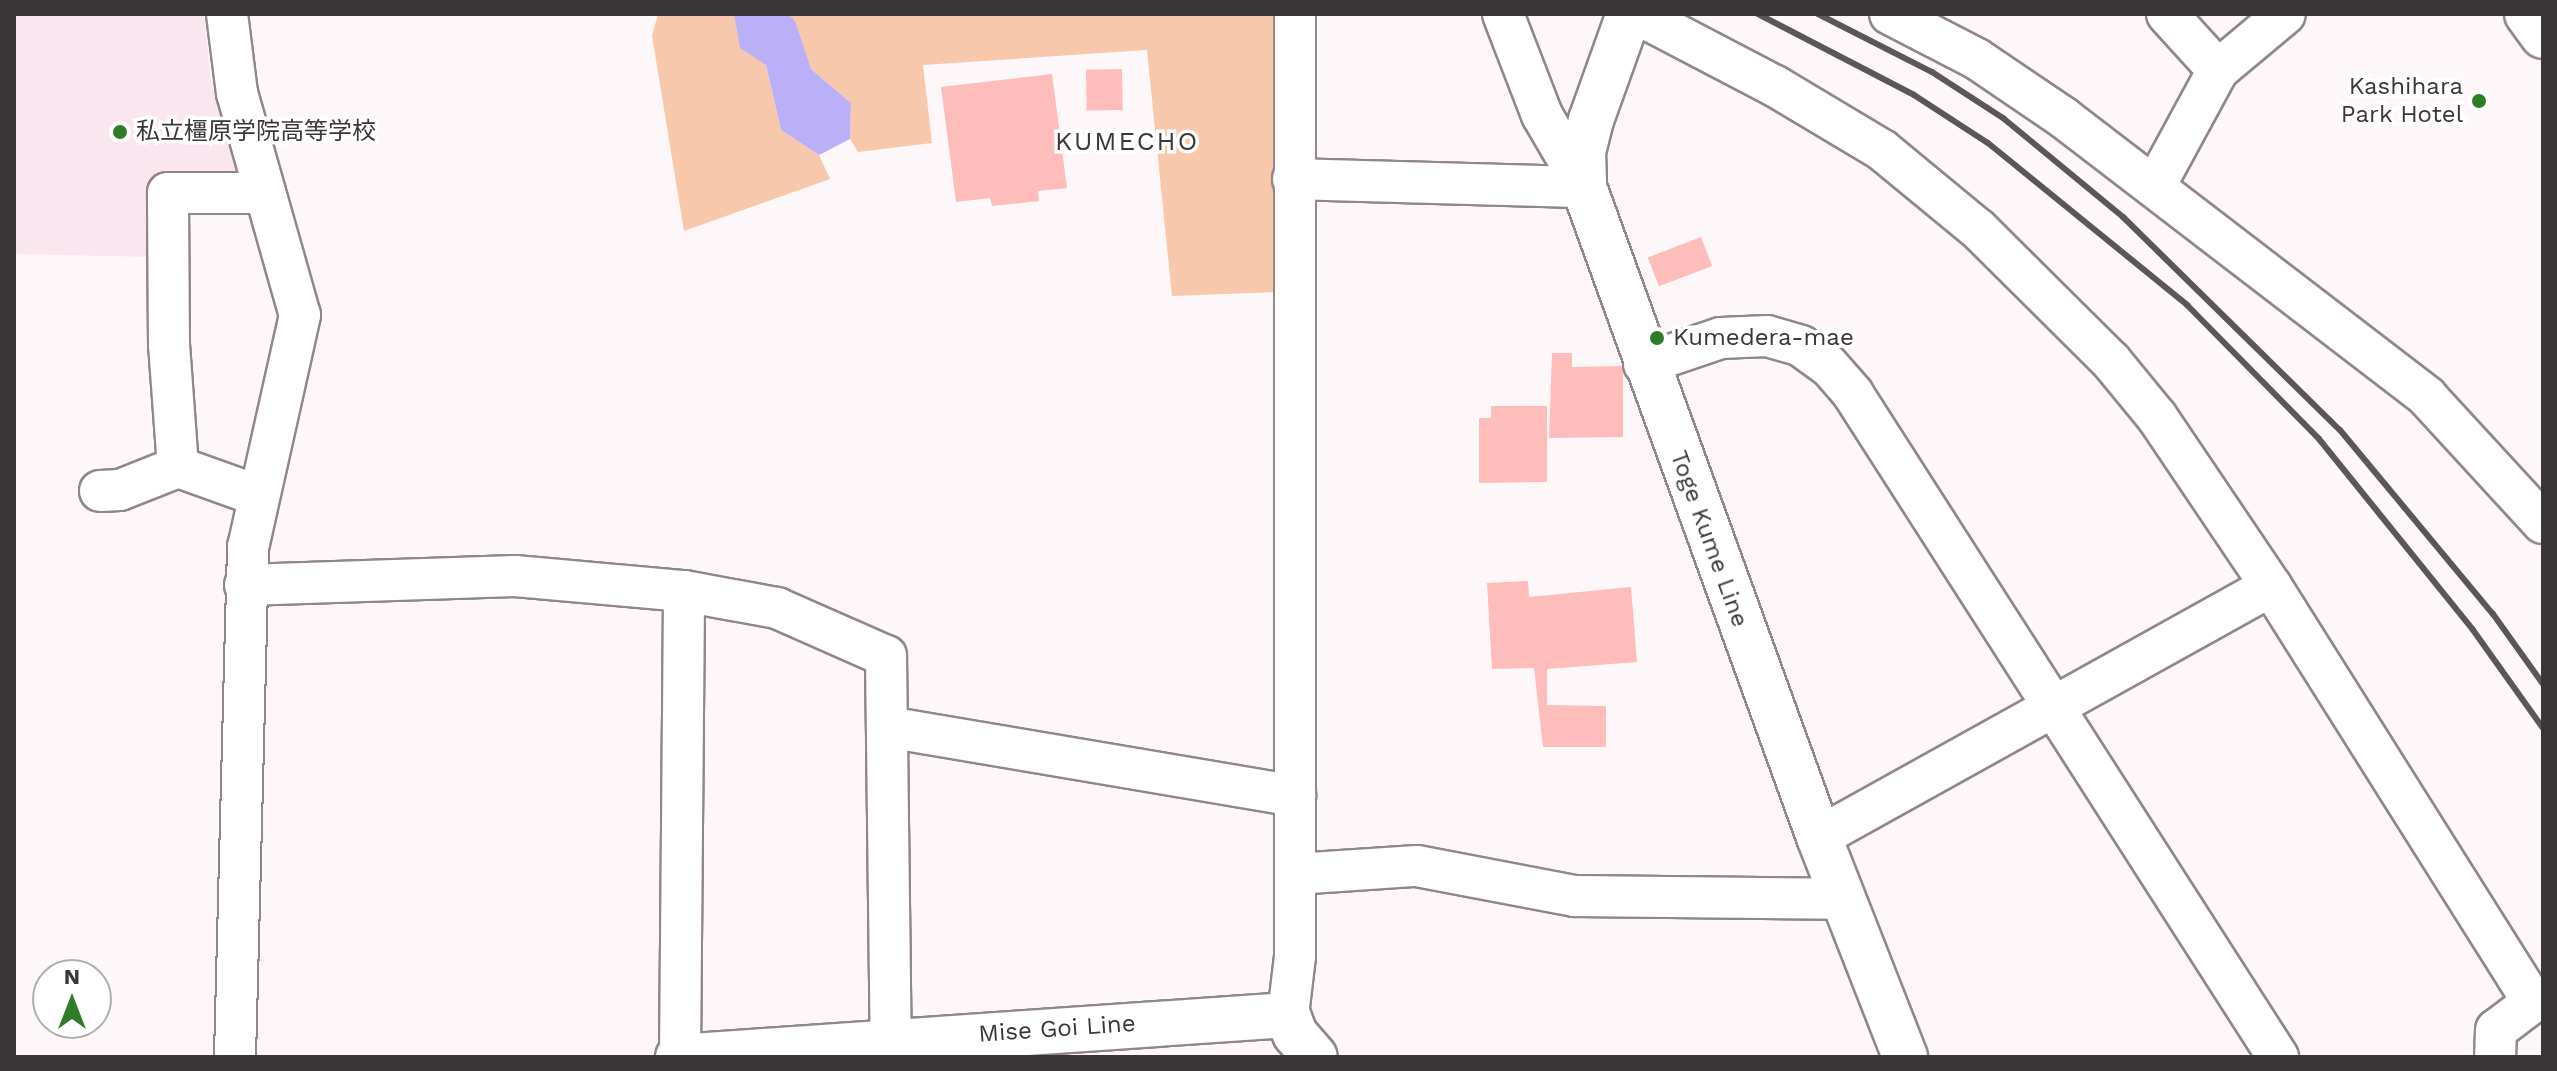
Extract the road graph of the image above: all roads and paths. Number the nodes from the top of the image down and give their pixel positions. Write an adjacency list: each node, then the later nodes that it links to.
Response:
1 (227, 14): 15 (street)
2 (1295, 14): 12 (street)
3 (1503, 14): 14 (street)
4 (1629, 14): 14 (main road, Toge Kume Line)
5 (1637, 14): 22 (street)
6 (1890, 14): 13 (street)
7 (2167, 14): 11 (street)
8 (2285, 14): 11 (street)
9 (2527, 14): 10 (main road)
10 (2543, 36)
11 (2218, 70): 13 (street)
12 (1293, 179): 14 (street); 26 (street)
13 (2155, 186): 20 (street)
14 (1584, 187): 16 (main road, Toge Kume Line)
15 (265, 193): 17 (street); 19 (street)
16 (1644, 364): 24 (street); 27 (main road, Toge Kume Line)
17 (178, 467): 18 (street); 19 (street)
18 (100, 491)
19 (259, 496): 21 (street)
20 (2543, 523)
21 (245, 585): 23 (street); 32 (street)
22 (2271, 586): 24 (street); 37 (street)
23 (684, 591): 25 (street); 33 (street)
24 (2053, 705): 27 (street); 36 (street)
25 (888, 727): 26 (street); 31 (street)
26 (1295, 796): 28 (street)
27 (1819, 837): 29 (main road, Toge Kume Line)
28 (1295, 874): 29 (street); 30 (street)
29 (1843, 899): 35 (main road, Toge Kume Line)
30 (1288, 1015): 31 (main road, Mise Goi Line); 34 (main road)
31 (891, 1040): 33 (main road, Mise Goi Line)
32 (235, 1057)
33 (679, 1057)
34 (1315, 1057)
35 (1905, 1057)
36 (2278, 1057)
37 (2495, 1057)

